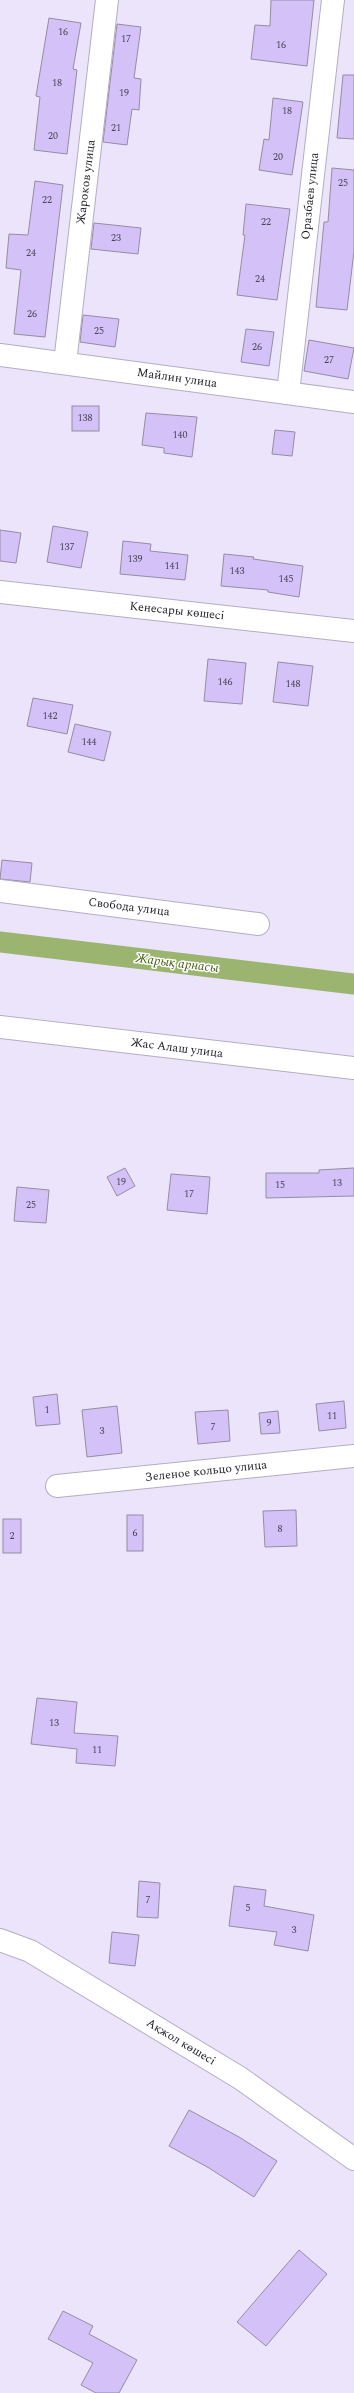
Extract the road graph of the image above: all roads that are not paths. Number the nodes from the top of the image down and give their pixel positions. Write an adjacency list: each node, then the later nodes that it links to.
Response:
1 (107, 0): 4 (street, Жароков улица)
2 (333, 0): 5 (street, Оразбаев улица)
3 (0, 354): 4 (street, Майлин улица)
4 (65, 363): 5 (street, Майлин улица)
5 (288, 393): 6 (street, Майлин улица)
6 (354, 402)
7 (0, 592): 8 (street, Кенесары көшесі)
8 (354, 631)
9 (0, 891): 10 (street, Свобода улица)
10 (258, 924)
11 (0, 1027): 12 (street, Жас Алаш улица)
12 (354, 1068)
13 (354, 1456): 14 (street, Зеленое кольцо улица)
14 (57, 1486)
15 (0, 1940): 16 (street, Ақжол көшесі)
16 (354, 2160)

